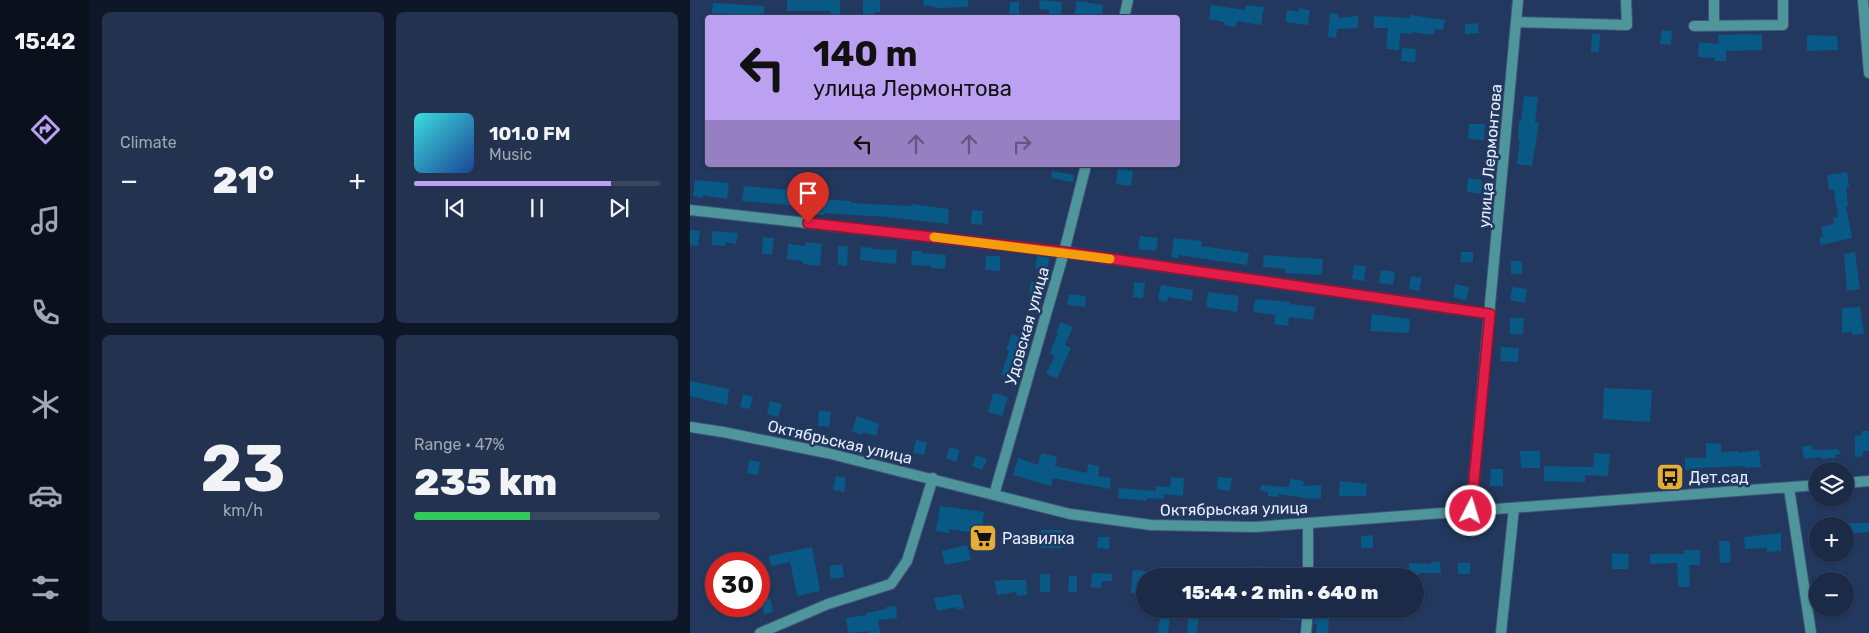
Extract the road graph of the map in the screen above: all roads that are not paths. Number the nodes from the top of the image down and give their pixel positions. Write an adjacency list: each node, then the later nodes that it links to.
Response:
1 (1128, 0): 7 (street)
2 (1518, 0): 8 (street, улица Лермонтова)
3 (1626, 0): 8 (street)
4 (1714, 0): 10 (street)
5 (1783, 0): 10 (street)
6 (1863, 0): 11 (street)
7 (1125, 15)
8 (1516, 22): 15 (street, улица Лермонтова)
9 (1694, 26): 10 (street)
10 (1714, 26)
11 (1869, 73)
12 (1085, 167): 14 (street, Удовская улица)
13 (690, 210): 14 (street)
14 (1064, 252): 15 (street); 22 (street, Удовская улица)
15 (1490, 314): 24 (street, улица Лермонтова)
16 (690, 427): 17 (street, Октябрьская улица)
17 (933, 478): 22 (street, Октябрьская улица); 28 (street)
18 (1869, 481): 19 (street)
19 (1854, 482)
20 (1809, 486): 21 (street, Октябрьская улица)
21 (1789, 488): 23 (street, Октябрьская улица); 31 (street)
22 (994, 495): 25 (street, Октябрьская улица)
23 (1514, 508): 24 (street, Октябрьская улица); 30 (street)
24 (1471, 511): 25 (street, Октябрьская улица)
25 (1308, 524): 26 (street)
26 (1308, 568)
27 (1307, 618): 29 (street)
28 (760, 633)
29 (1306, 633)
30 (1501, 633)
31 (1811, 633)

